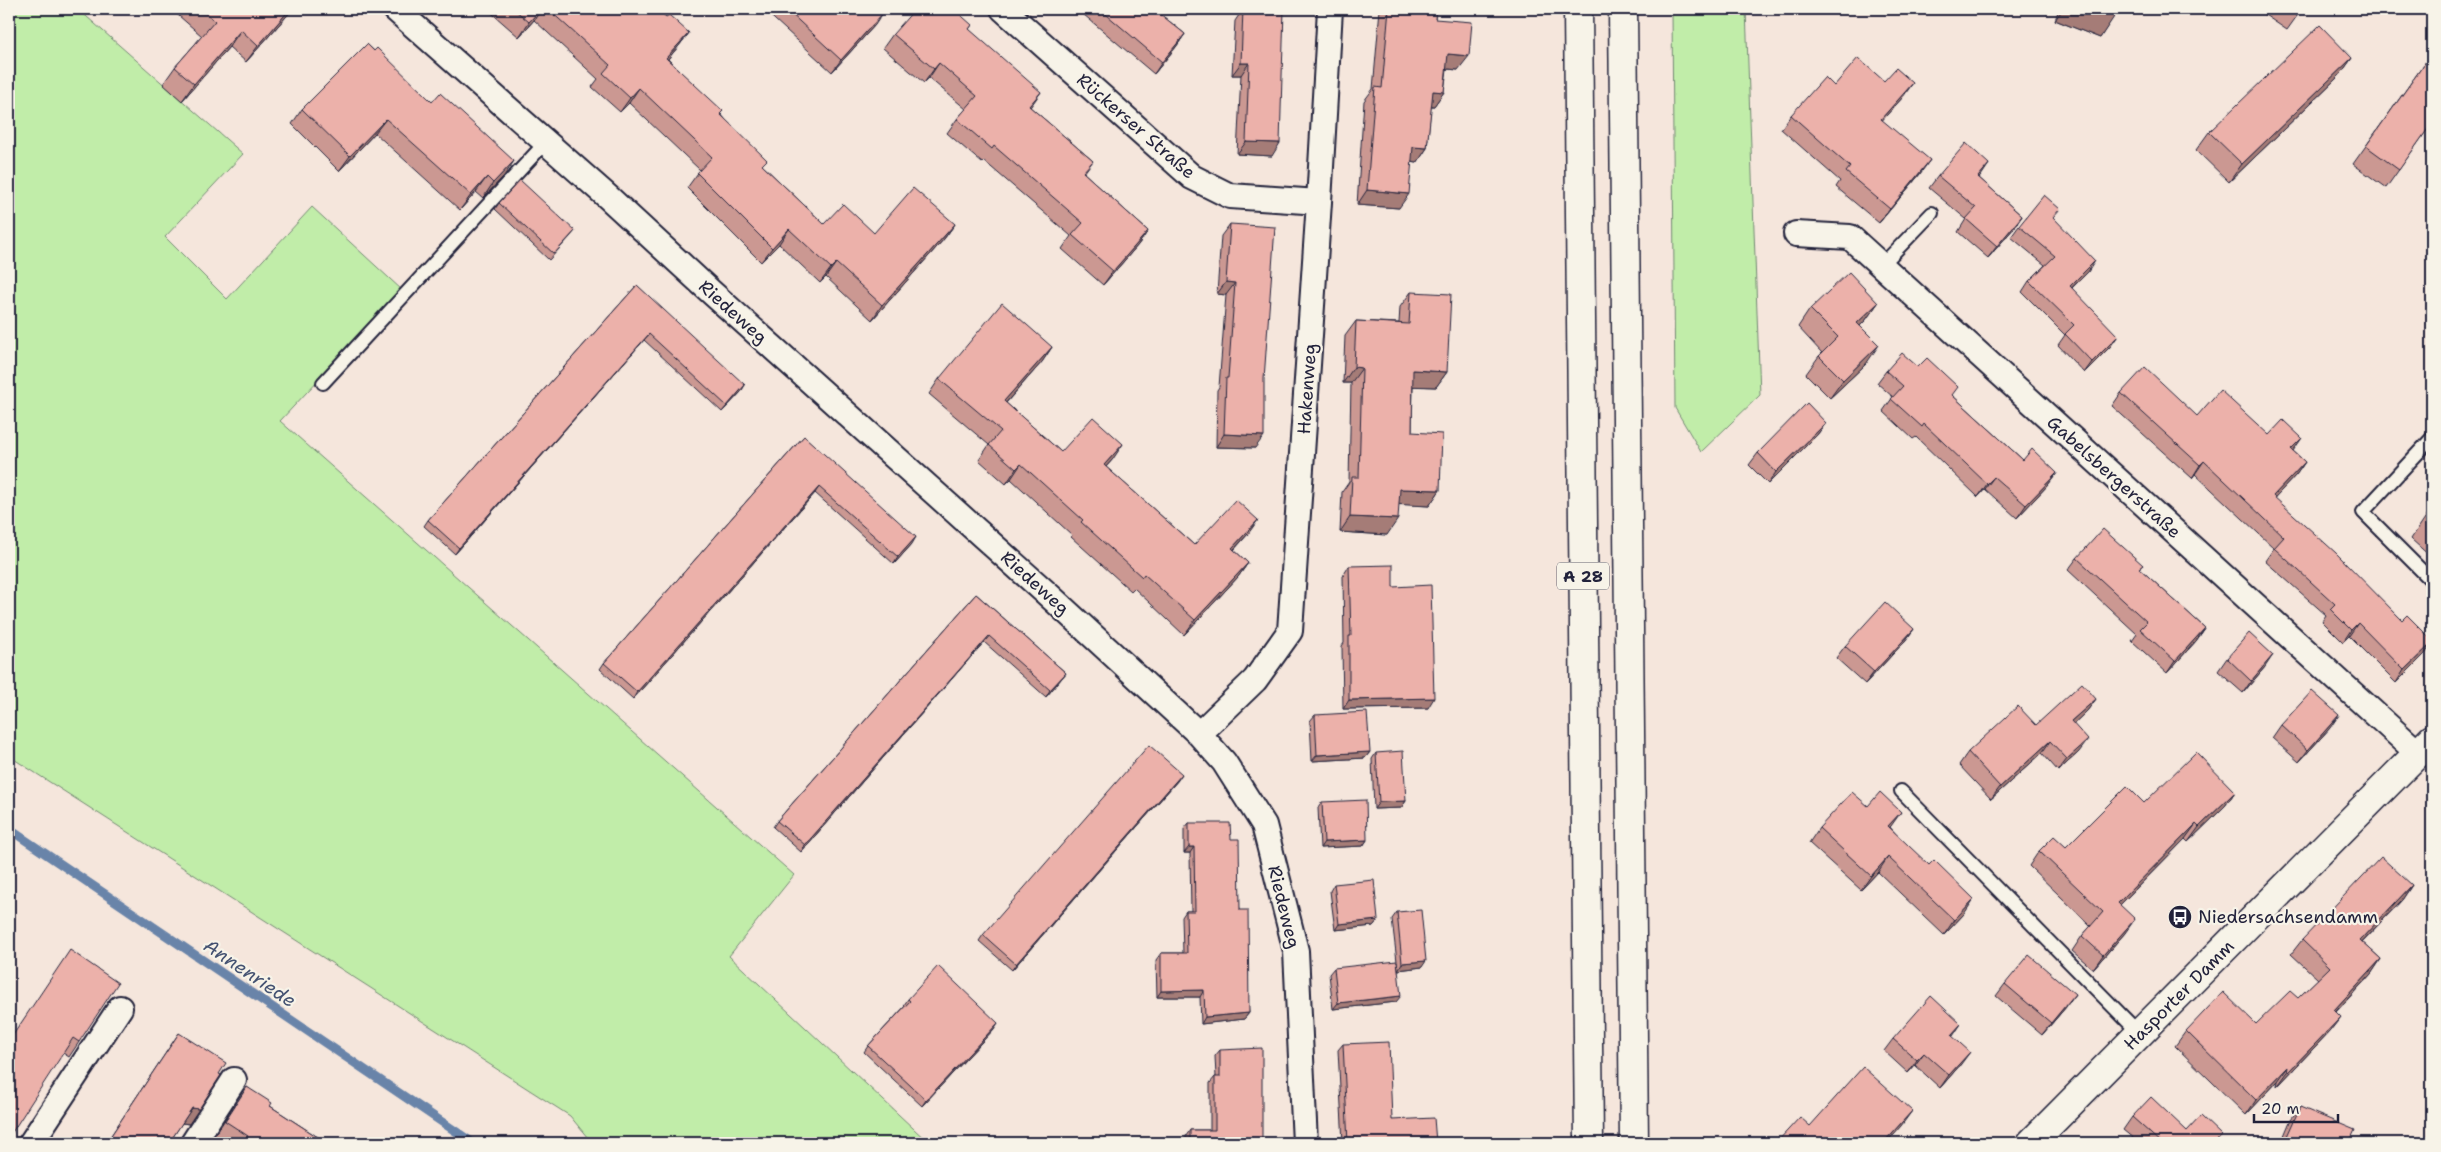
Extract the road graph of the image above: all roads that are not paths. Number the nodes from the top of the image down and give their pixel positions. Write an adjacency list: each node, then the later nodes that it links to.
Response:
1 (395, 9): 6 (street, Riedeweg)
2 (1003, 9): 7 (street, Rückerser Straße)
3 (1330, 9): 7 (street, Hakenweg)
4 (1578, 9): 23 (main road, A 28)
5 (1623, 9): 24 (main road, A 28)
6 (545, 143): 11 (lane); 14 (street, Riedeweg)
7 (1319, 202): 14 (street, Hakenweg)
8 (1932, 213): 10 (lane)
9 (1796, 234): 10 (street, Gabelsbergerstraße)
10 (1881, 266): 15 (street, Gabelsbergerstraße)
11 (323, 383)
12 (2432, 438): 13 (lane)
13 (2432, 580)
14 (1199, 734): 22 (street, Riedeweg)
15 (2425, 746): 18 (main road, Hasporter Damm)
16 (1901, 792): 18 (lane)
17 (120, 1008): 20 (street)
18 (2140, 1034): 25 (main road, Hasporter Damm)
19 (234, 1080): 21 (street)
20 (31, 1143)
21 (193, 1143)
22 (1306, 1143)
23 (1589, 1143)
24 (1634, 1143)
25 (2031, 1143)

